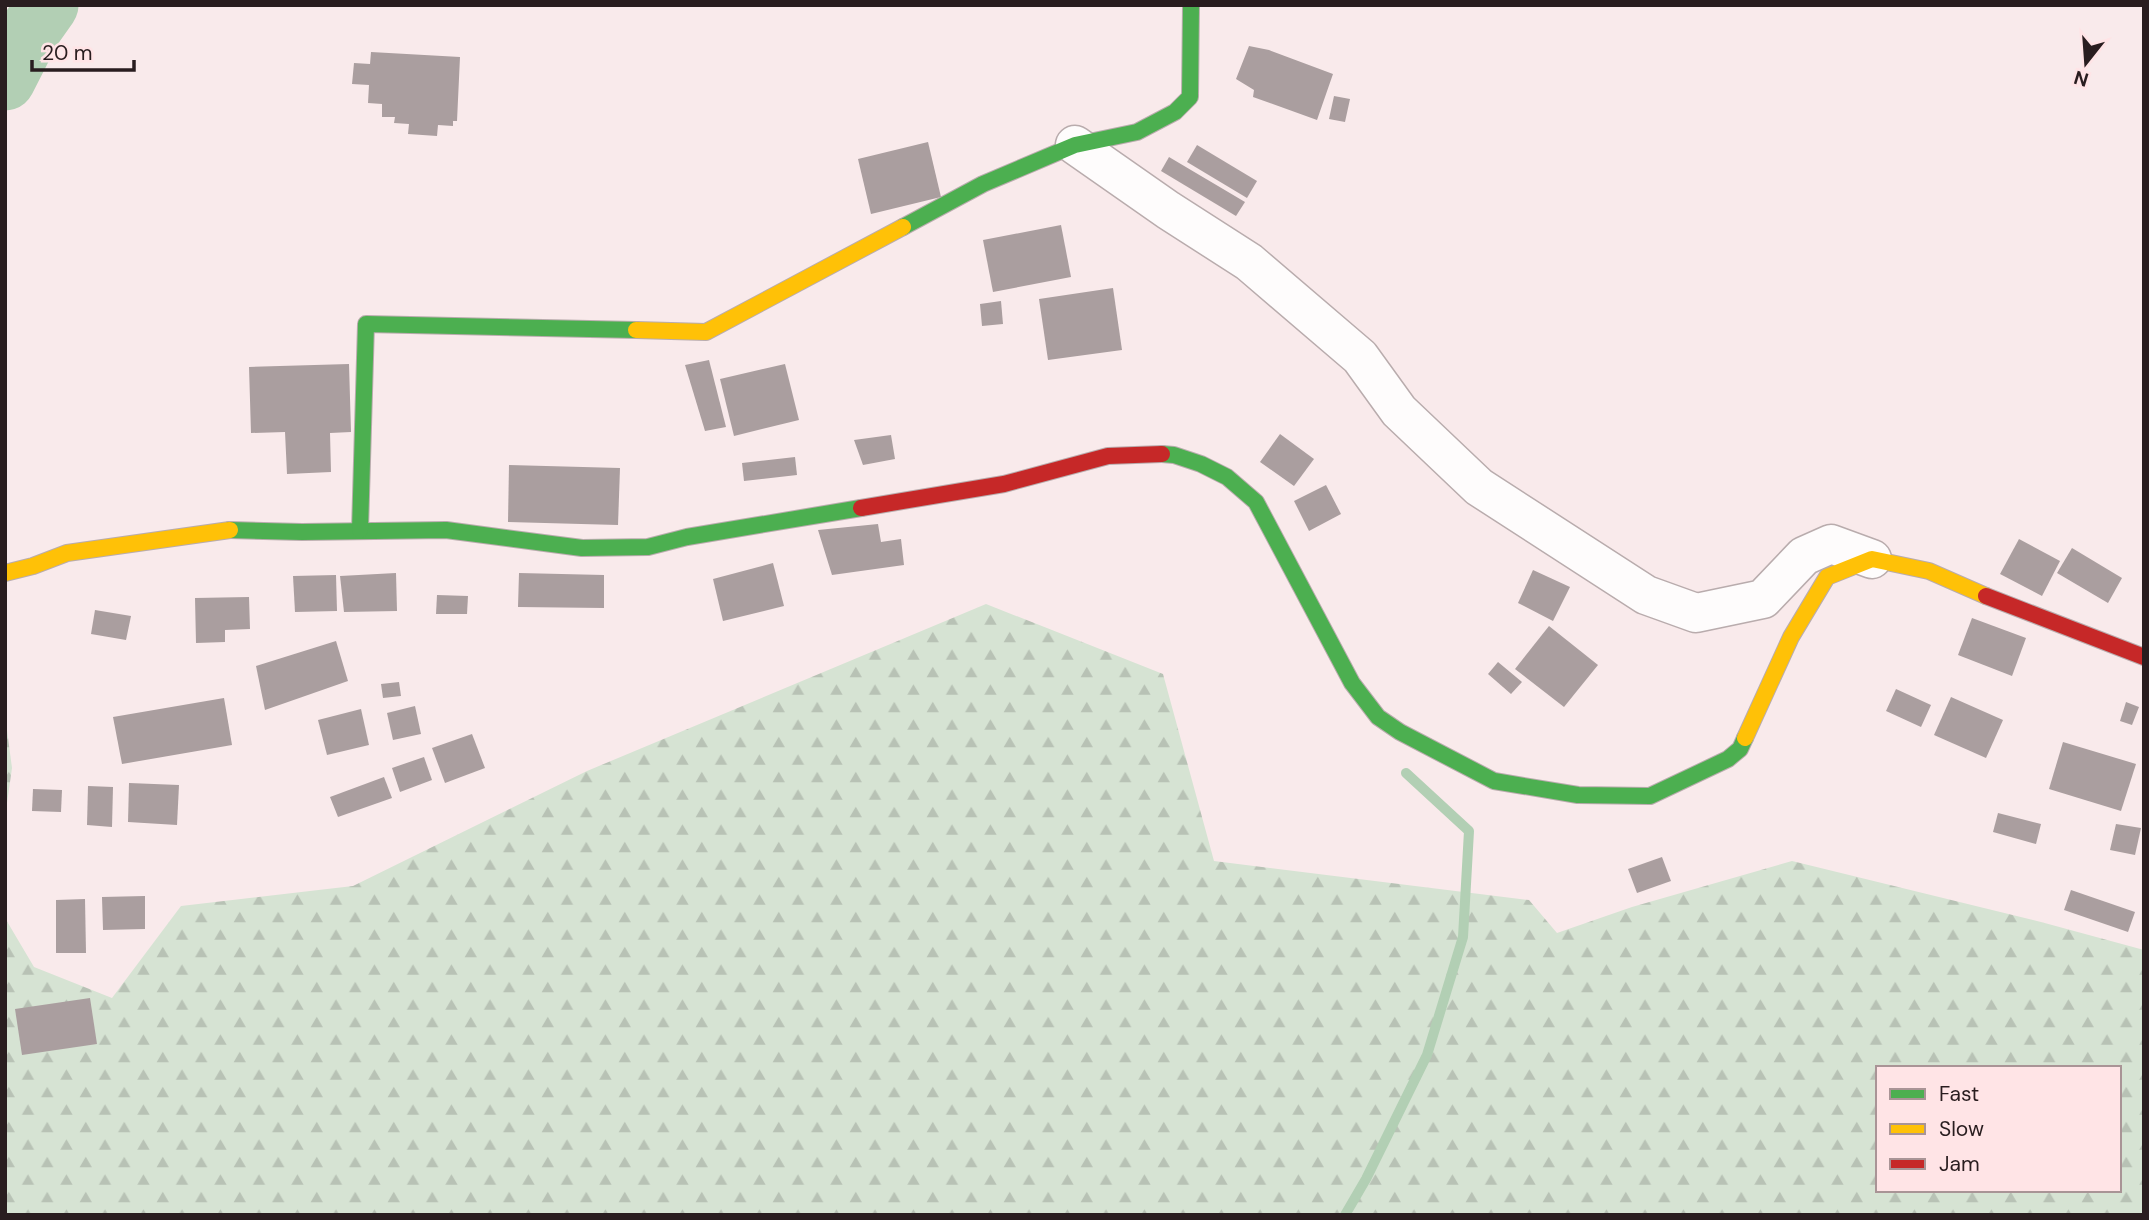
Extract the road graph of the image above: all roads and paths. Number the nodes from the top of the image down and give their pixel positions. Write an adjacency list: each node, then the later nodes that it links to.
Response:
1 (1191, 5): 2 (street)
2 (1075, 145): 3 (street); 4 (street)
3 (360, 530): 4 (street); 5 (street)
4 (1872, 559): 6 (street)
5 (5, 573)
6 (2144, 657)

